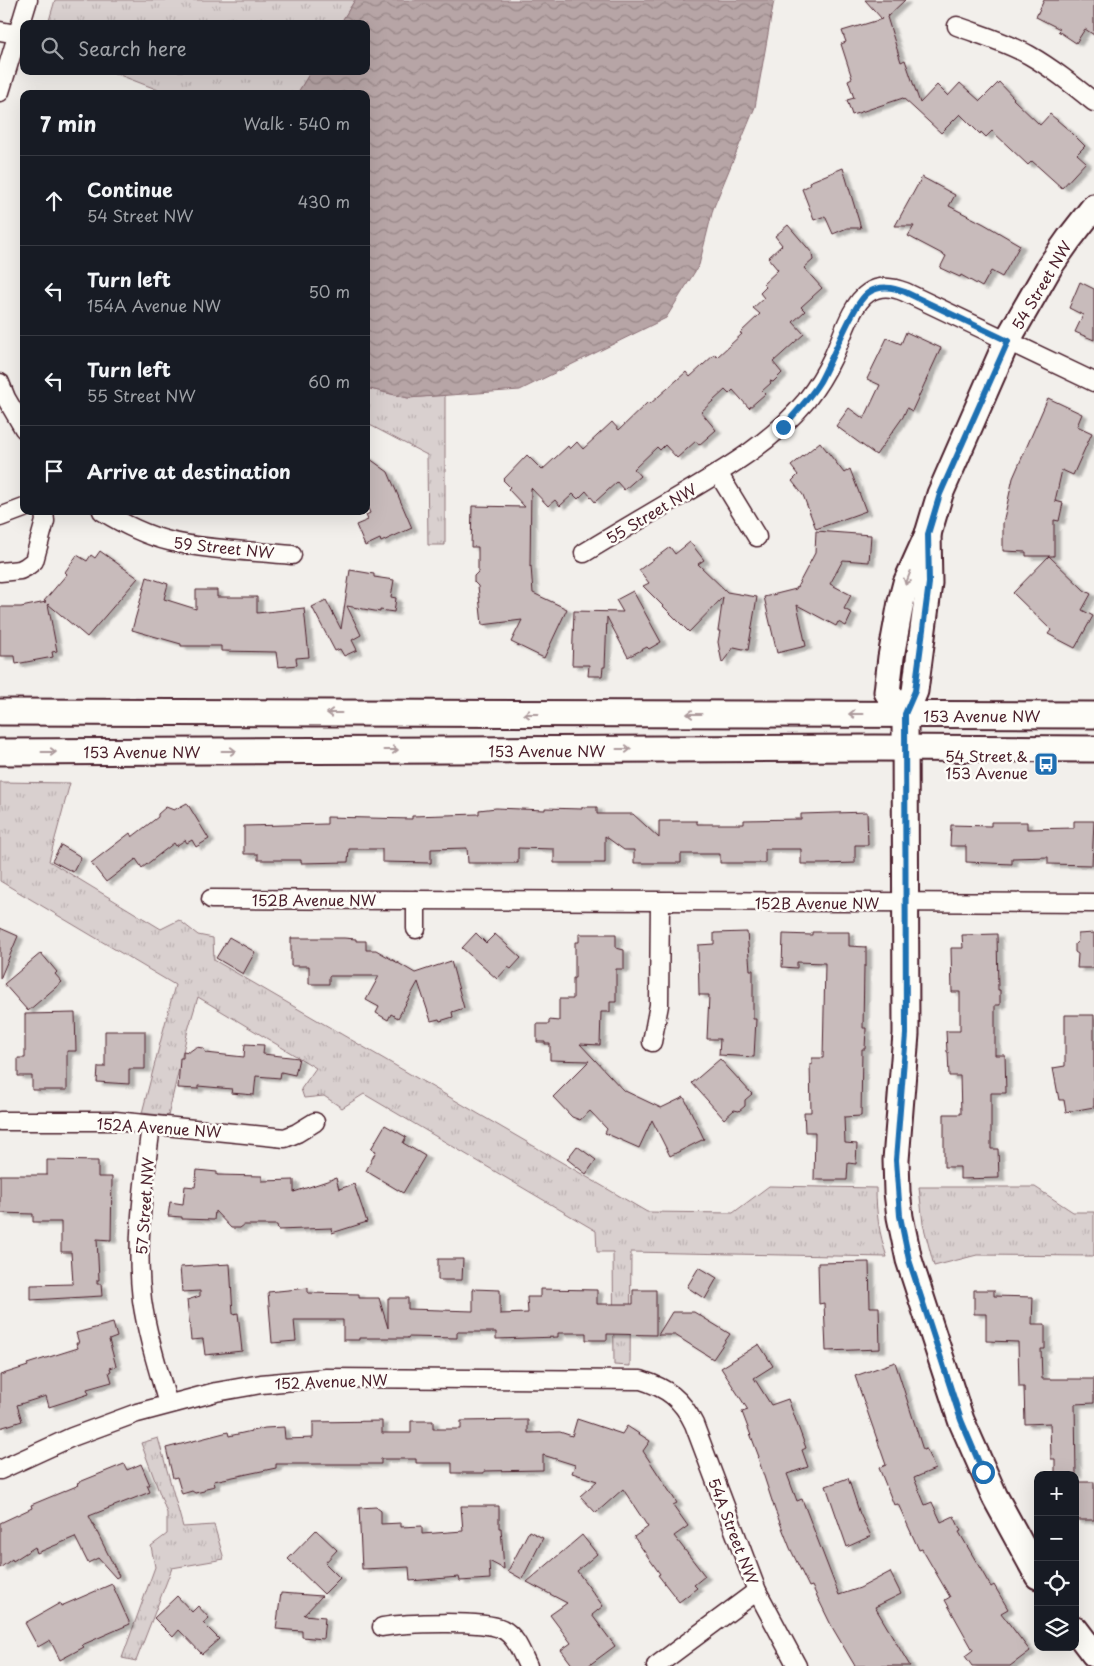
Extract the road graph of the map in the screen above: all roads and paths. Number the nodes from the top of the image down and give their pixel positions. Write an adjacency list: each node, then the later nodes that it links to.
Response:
1 (28, 0): 3 (street)
2 (957, 26): 5 (street)
3 (8, 32): 4 (street)
4 (0, 92)
5 (1094, 102)
6 (1094, 207): 7 (main road, 54 Street NW)
7 (1008, 341): 9 (street); 11 (street, 55 Street NW); 21 (main road, 54 Street NW)
8 (0, 382): 10 (street)
9 (1094, 382)
10 (20, 421)
11 (718, 473): 16 (street); 17 (street, 55 Street NW)
12 (20, 510): 15 (street)
13 (44, 515): 19 (street)
14 (109, 515): 18 (street, 59 Street NW)
15 (0, 517)
16 (757, 537)
17 (584, 553)
18 (292, 555)
19 (0, 572)
20 (0, 712): 21 (main road, 153 Avenue NW, one-way to 20)
21 (905, 714): 22 (main road, 153 Avenue NW); 23 (main road)
22 (1094, 715)
23 (906, 749): 24 (main road, 153 Avenue NW); 25 (main road, 153 Avenue NW, one-way to 23); 29 (main road)
24 (1094, 749)
25 (0, 752)
26 (211, 899): 27 (street, 152B Avenue NW)
27 (416, 900): 28 (street, 152B Avenue NW); 31 (street)
28 (660, 902): 29 (street, 152B Avenue NW); 32 (street)
29 (906, 902): 30 (street, 152B Avenue NW); 39 (main road)
30 (1094, 903)
31 (416, 929)
32 (652, 1042)
33 (0, 1121): 35 (street, 152A Avenue NW)
34 (314, 1122): 35 (street, 152A Avenue NW)
35 (151, 1124): 37 (street, 57 Street NW)
36 (674, 1395): 37 (street, 152 Avenue NW); 40 (street, 54A Street NW)
37 (168, 1404): 38 (street, 152 Avenue NW)
38 (0, 1470)
39 (1034, 1569)
40 (757, 1591): 46 (street); 47 (street, 54A Street NW)
41 (382, 1627): 45 (street)
42 (1079, 1634): 43 (main road)
43 (1094, 1654)
44 (1094, 1662): 48 (main road)
45 (528, 1666)
46 (656, 1666)
47 (797, 1666)
48 (1088, 1666)

